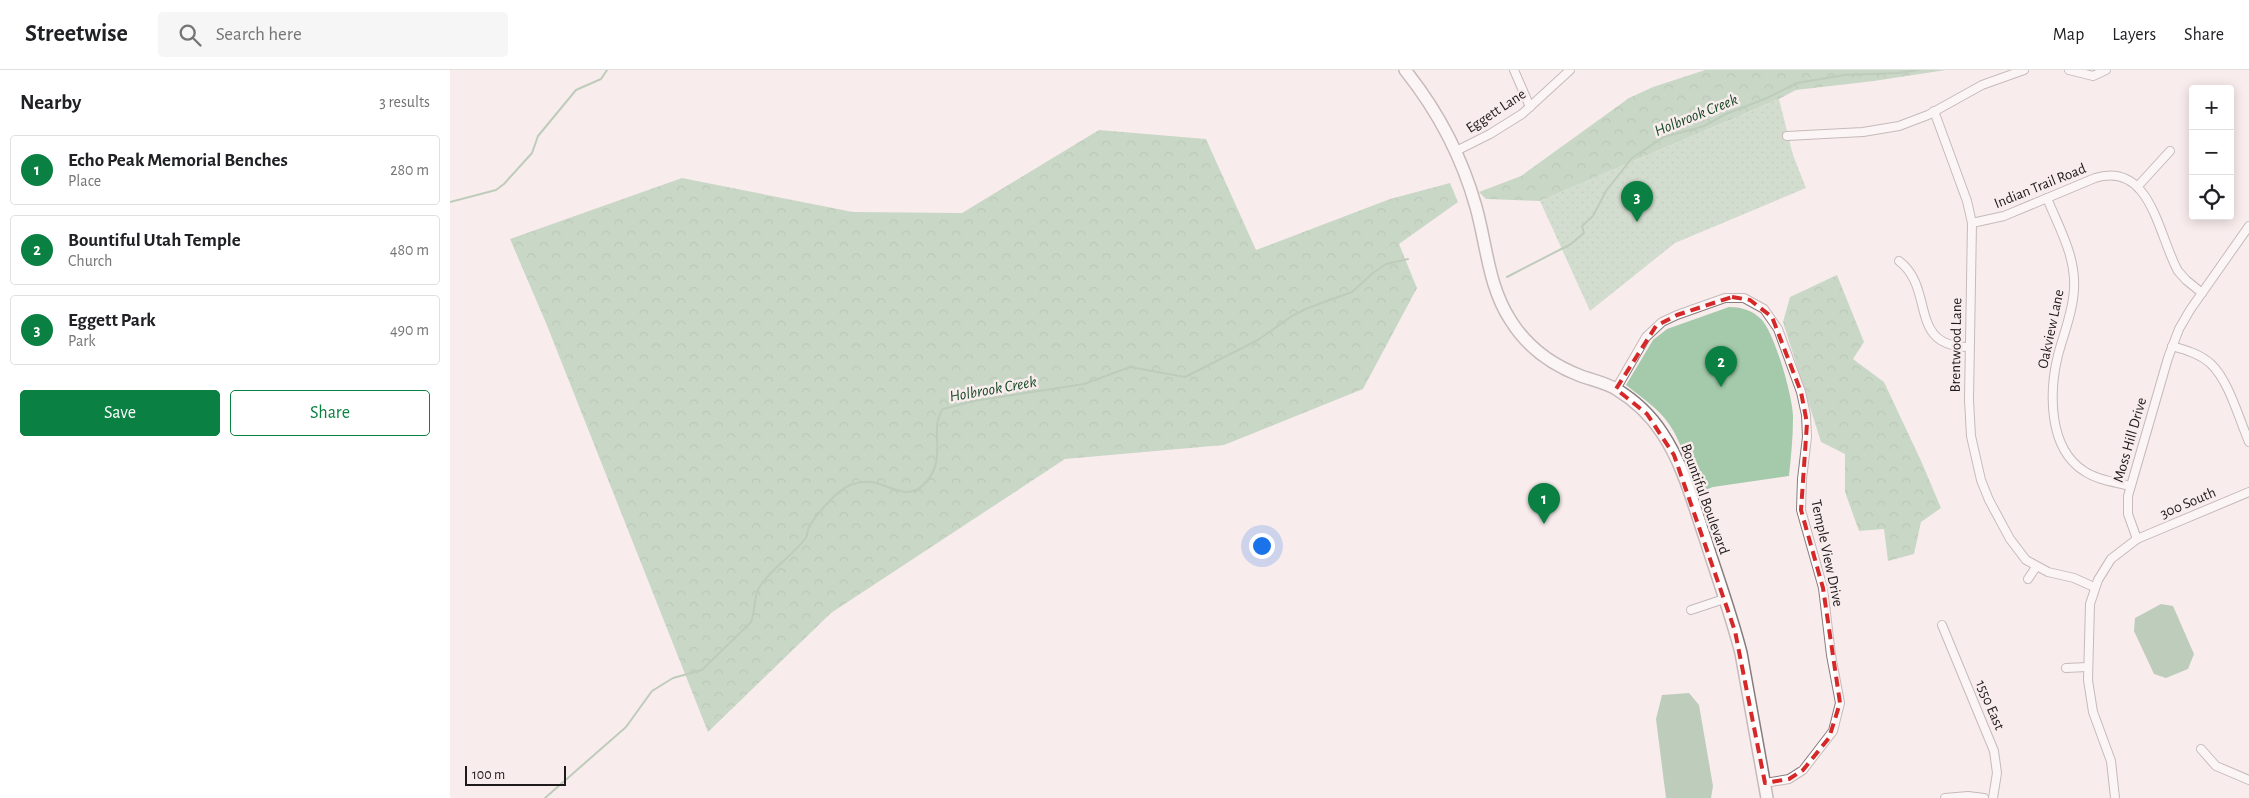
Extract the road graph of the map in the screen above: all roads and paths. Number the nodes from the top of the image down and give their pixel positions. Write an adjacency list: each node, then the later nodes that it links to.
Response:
1 (1405, 70): 10 (main road, Bountiful Boulevard)
2 (1514, 70): 7 (street)
3 (1570, 70): 7 (street, Eggett Lane)
4 (2024, 70): 8 (street)
5 (2069, 70): 6 (street)
6 (2106, 70)
7 (1530, 107): 10 (street, Eggett Lane)
8 (1934, 111): 9 (street); 14 (street, Brentwood Lane)
9 (1788, 136)
10 (1456, 151): 20 (main road, Bountiful Boulevard)
11 (2170, 151): 12 (street)
12 (2138, 186): 13 (street, Indian Trail Road); 17 (street)
13 (2047, 198): 14 (street, Indian Trail Road); 22 (street, Oakview Lane)
14 (1972, 223): 19 (street, Brentwood Lane)
15 (2249, 226): 17 (street, Moss Hill Drive)
16 (1899, 261): 19 (street)
17 (2202, 293): 18 (street, Moss Hill Drive)
18 (2172, 346): 21 (street); 22 (street, Moss Hill Drive)
19 (1969, 347): 25 (street, Brentwood Lane)
20 (1616, 389): 28 (main road, Bountiful Boulevard); 35 (street, Temple View Drive)
21 (2249, 442)
22 (2130, 486): 24 (street, Moss Hill Drive)
23 (2249, 492): 24 (street, 300 South)
24 (2137, 539): 27 (street)
25 (2036, 567): 26 (street); 27 (street, Brentwood Lane)
26 (2028, 579)
27 (2094, 587): 31 (street)
28 (1724, 599): 29 (street); 35 (main road, Bountiful Boulevard)
29 (1691, 610)
30 (1942, 625): 39 (street, 1550 East)
31 (2087, 667): 32 (street); 40 (street)
32 (2066, 668)
33 (2201, 749): 34 (street)
34 (2249, 780)
35 (1765, 783): 36 (main road, Bountiful Boulevard)
36 (1767, 798)
37 (1945, 798): 38 (street)
38 (1984, 798)
39 (1993, 798)
40 (2115, 798)

